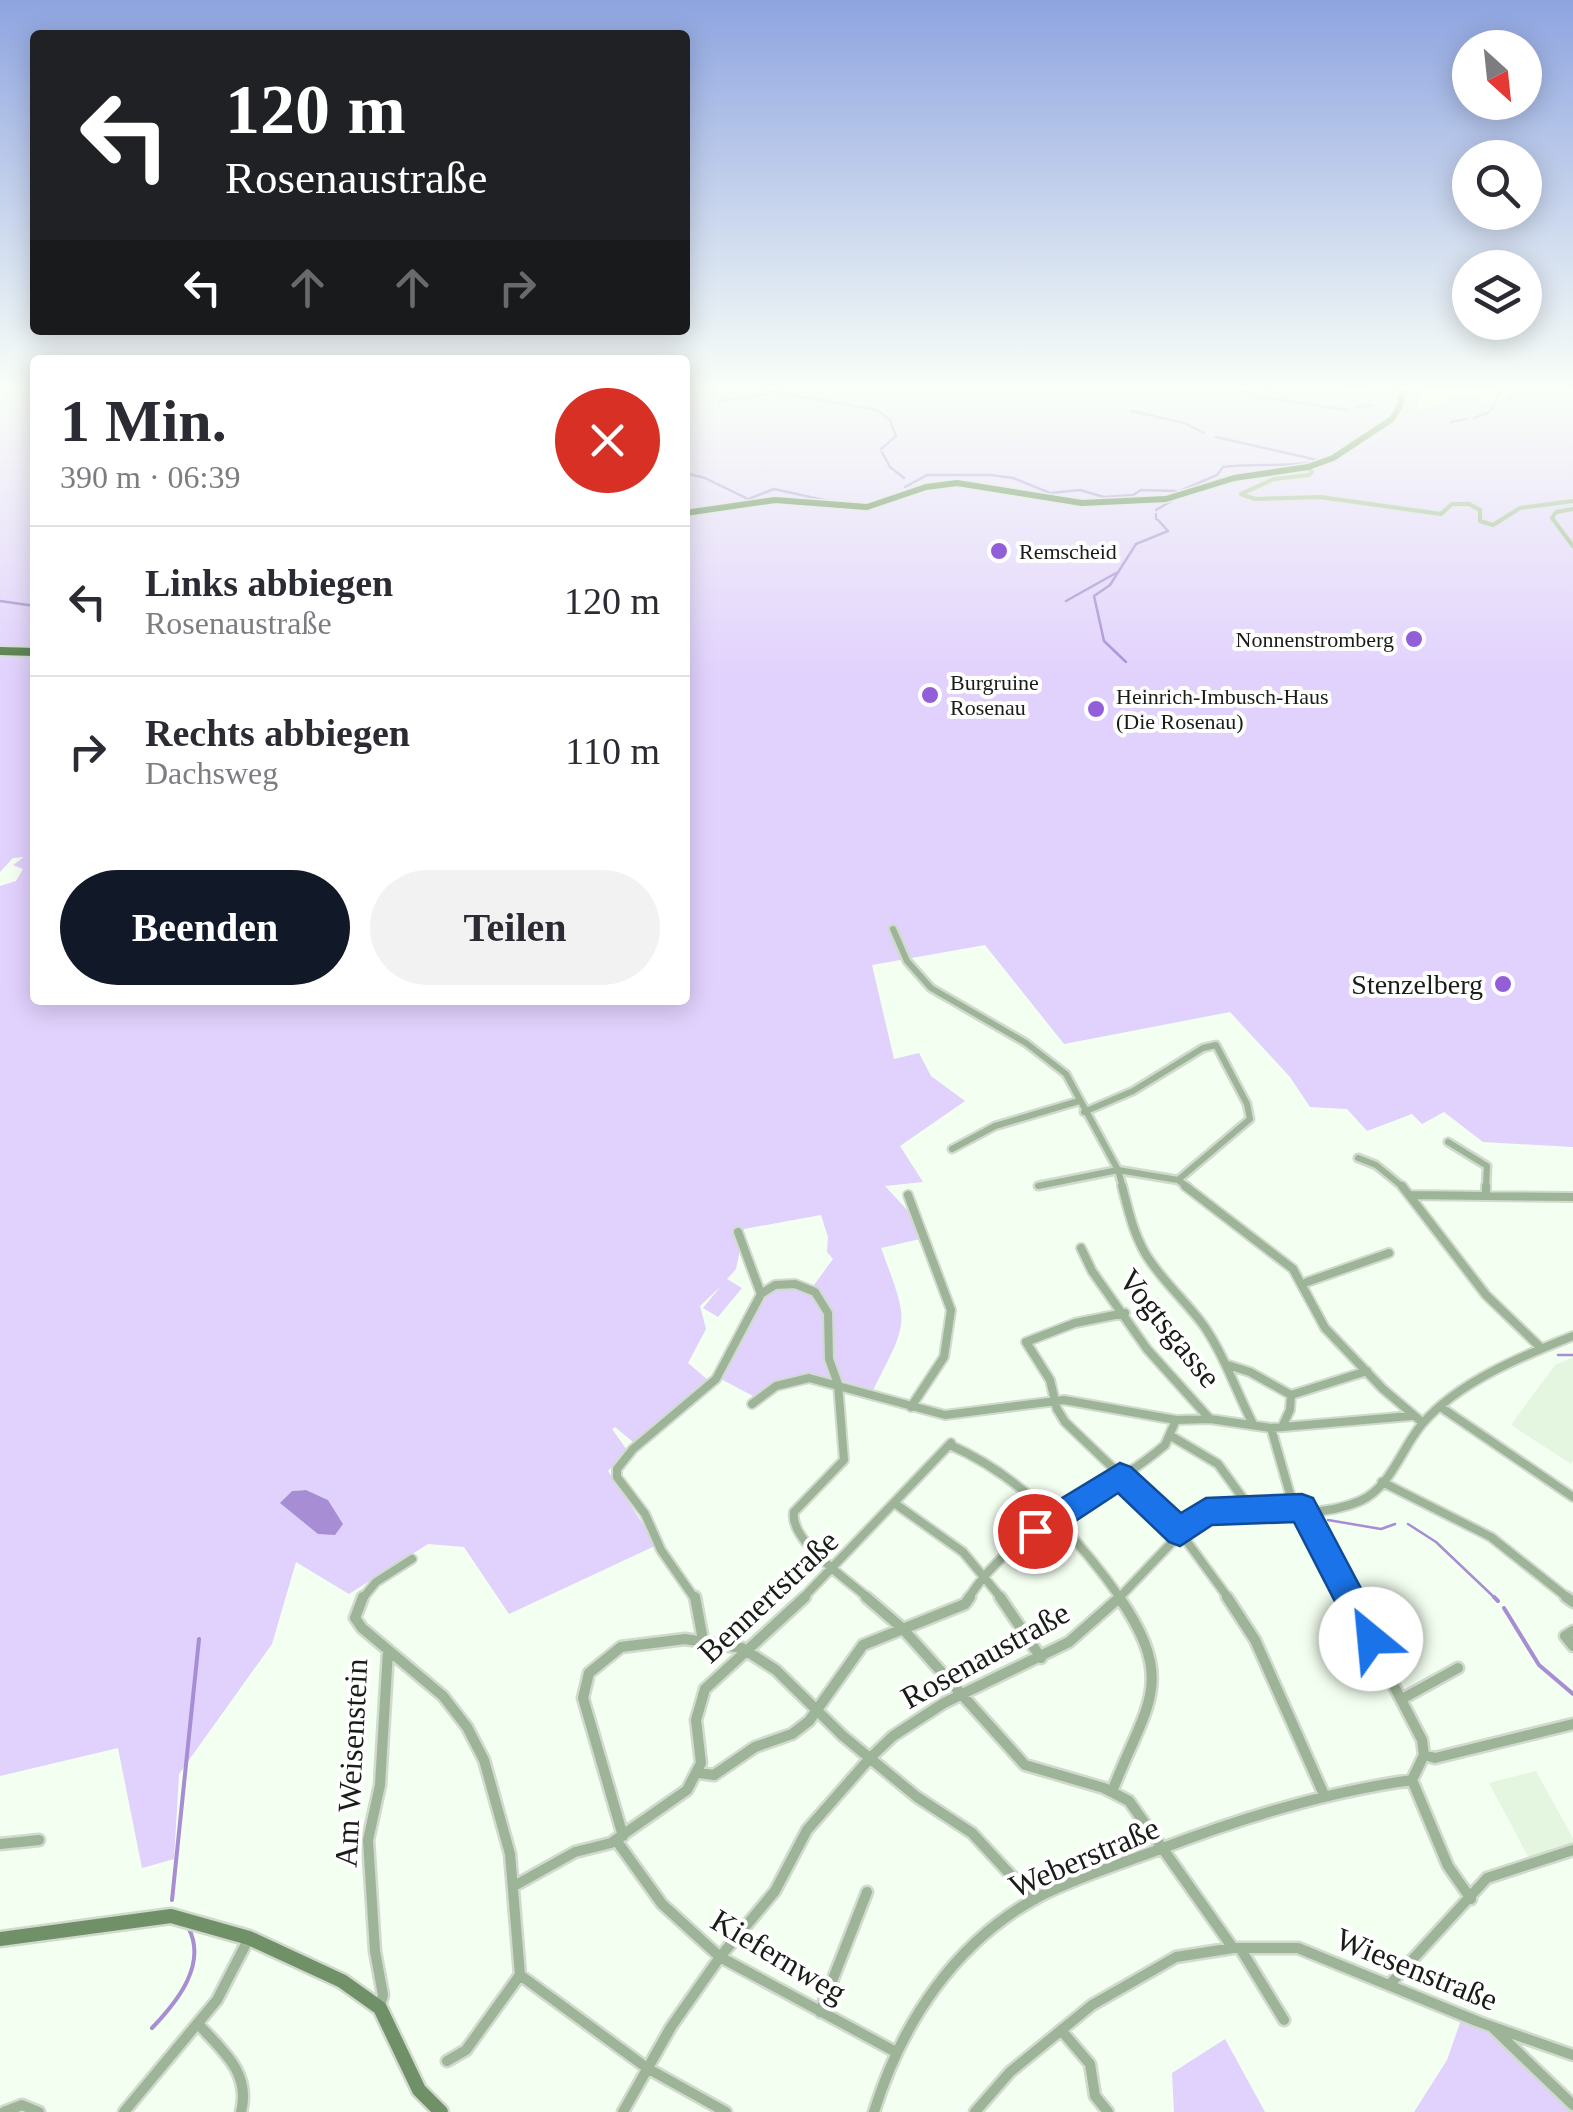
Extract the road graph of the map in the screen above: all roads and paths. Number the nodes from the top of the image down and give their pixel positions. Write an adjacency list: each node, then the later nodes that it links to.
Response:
1 (945, 485): 7 (main road)
2 (967, 485): 3 (main road)
3 (1217, 485)
4 (1262, 485): 5 (street)
5 (1573, 501)
6 (1573, 509): 8 (street)
7 (690, 512)
8 (1573, 546)
9 (0, 652): 10 (main road)
10 (30, 652)
11 (893, 929): 12 (street)
12 (1079, 1100): 13 (street); 15 (street)
13 (1084, 1112): 17 (street); 18 (street)
14 (1448, 1142): 20 (street)
15 (952, 1149)
16 (1358, 1158): 22 (street)
17 (1118, 1170): 18 (street); 19 (street); 32 (street)
18 (1178, 1180): 27 (street)
19 (1038, 1186)
20 (1486, 1194): 22 (street); 23 (street)
21 (908, 1195): 38 (street)
22 (1408, 1195): 31 (street)
23 (1573, 1197)
24 (738, 1232): 28 (street)
25 (1081, 1248): 29 (street, Vogtsgasse)
26 (1389, 1253): 27 (street)
27 (1307, 1282): 33 (street)
28 (761, 1294): 34 (street); 62 (street)
29 (1125, 1313): 36 (street); 41 (street, Vogtsgasse)
30 (1573, 1336): 31 (street, Rosenaustraße)
31 (1540, 1348): 39 (street, Rosenaustraße)
32 (1228, 1365): 35 (street); 44 (street)
33 (1367, 1371): 35 (street); 40 (street)
34 (838, 1384): 37 (street); 38 (street); 56 (street)
35 (1291, 1395): 45 (street)
36 (1054, 1400): 38 (street); 42 (street); 47 (street)
37 (752, 1404)
38 (911, 1407)
39 (1442, 1408): 43 (street, Rosenaustraße); 49 (street)
40 (1412, 1416): 43 (street); 45 (street, Vogtsgasse)
41 (1210, 1418): 42 (street); 44 (street, Vogtsgasse)
42 (1176, 1420): 46 (street)
43 (1422, 1423): 48 (street, Rosenaustraße)
44 (1253, 1424): 45 (street, Vogtsgasse)
45 (1276, 1428): 51 (street)
46 (1171, 1436): 47 (street); 52 (street)
47 (1120, 1476): 53 (street); 54 (street)
48 (1382, 1482): 51 (street, Rosenaustraße); 59 (street)
49 (1573, 1497)
50 (896, 1505): 53 (street, Bennertstraße); 56 (street, Bennertstraße); 57 (street)
51 (1298, 1508): 52 (street, Rosenaustraße); 69 (street)
52 (1250, 1509): 54 (street, Rosenaustraße)
53 (1052, 1518): 57 (street); 58 (street)
54 (1180, 1532): 58 (street, Rosenaustraße); 77 (street)
55 (412, 1559): 64 (street, Am Weisenstein)
56 (836, 1569): 60 (street); 65 (street, Bennertstraße)
57 (984, 1573): 60 (street); 66 (street)
58 (1121, 1596): 66 (street, Rosenaustraße); 76 (street)
59 (1573, 1602)
60 (902, 1628): 68 (street); 70 (street)
61 (1573, 1632): 63 (street)
62 (703, 1640): 65 (street, Kiefernweg); 78 (street, Kiefernweg)
63 (1573, 1646)
64 (388, 1651): 84 (street); 94 (street, Am Weisenstein)
65 (749, 1653): 70 (street); 74 (street, Bennertstraße)
66 (1041, 1658): 68 (street, Rosenaustraße)
67 (1458, 1668): 69 (street)
68 (958, 1695): 73 (street, Rosenaustraße); 76 (street)
69 (1402, 1699): 72 (street)
70 (819, 1712): 73 (street); 74 (street)
71 (1573, 1724): 72 (street)
72 (1424, 1755): 75 (street)
73 (870, 1758): 86 (street); 91 (street, Rosenaustraße)
74 (699, 1773): 78 (street)
75 (1412, 1780): 77 (street, Weberstraße); 87 (street)
76 (1113, 1789): 81 (street)
77 (1325, 1797): 81 (street, Weberstraße)
78 (620, 1838): 84 (street); 91 (street, Kiefernweg)
79 (39, 1840): 80 (street)
80 (0, 1844): 83 (street)
81 (1163, 1850): 86 (street, Weberstraße); 90 (street)
82 (1573, 1850): 87 (street)
83 (0, 1856)
84 (514, 1886): 92 (street)
85 (868, 1892): 95 (street)
86 (1033, 1899): 100 (street, Weberstraße)
87 (1471, 1900): 93 (street)
88 (0, 1939): 89 (main road)
89 (248, 1940): 94 (main road); 97 (street)
90 (1237, 1948): 93 (street, Wiesenstraße); 96 (street); 99 (street, Wiesenstraße)
91 (720, 1957): 95 (street, Kiefernweg); 103 (street, Rosenaustraße)
92 (520, 1976): 102 (street); 103 (street)
93 (1391, 1983): 98 (street, Wiesenstraße)
94 (380, 2007): 105 (main road)
95 (820, 2012): 100 (street, Kiefernweg)
96 (1284, 2020)
97 (200, 2025): 108 (street); 109 (street)
98 (1492, 2027): 101 (street, Wiesenstraße); 104 (street)
99 (1061, 2030): 113 (street, Wiesenstraße); 114 (street)
100 (894, 2052): 112 (street, Weberstraße)
101 (1573, 2055)
102 (447, 2061)
103 (647, 2068): 110 (street, Rosenaustraße); 111 (street)
104 (1573, 2105)
105 (432, 2110)
106 (4, 2112): 107 (street)
107 (38, 2112)
108 (124, 2112)
109 (241, 2112)
110 (622, 2112)
111 (726, 2112)
112 (874, 2112)
113 (975, 2112)
114 (1108, 2112)

